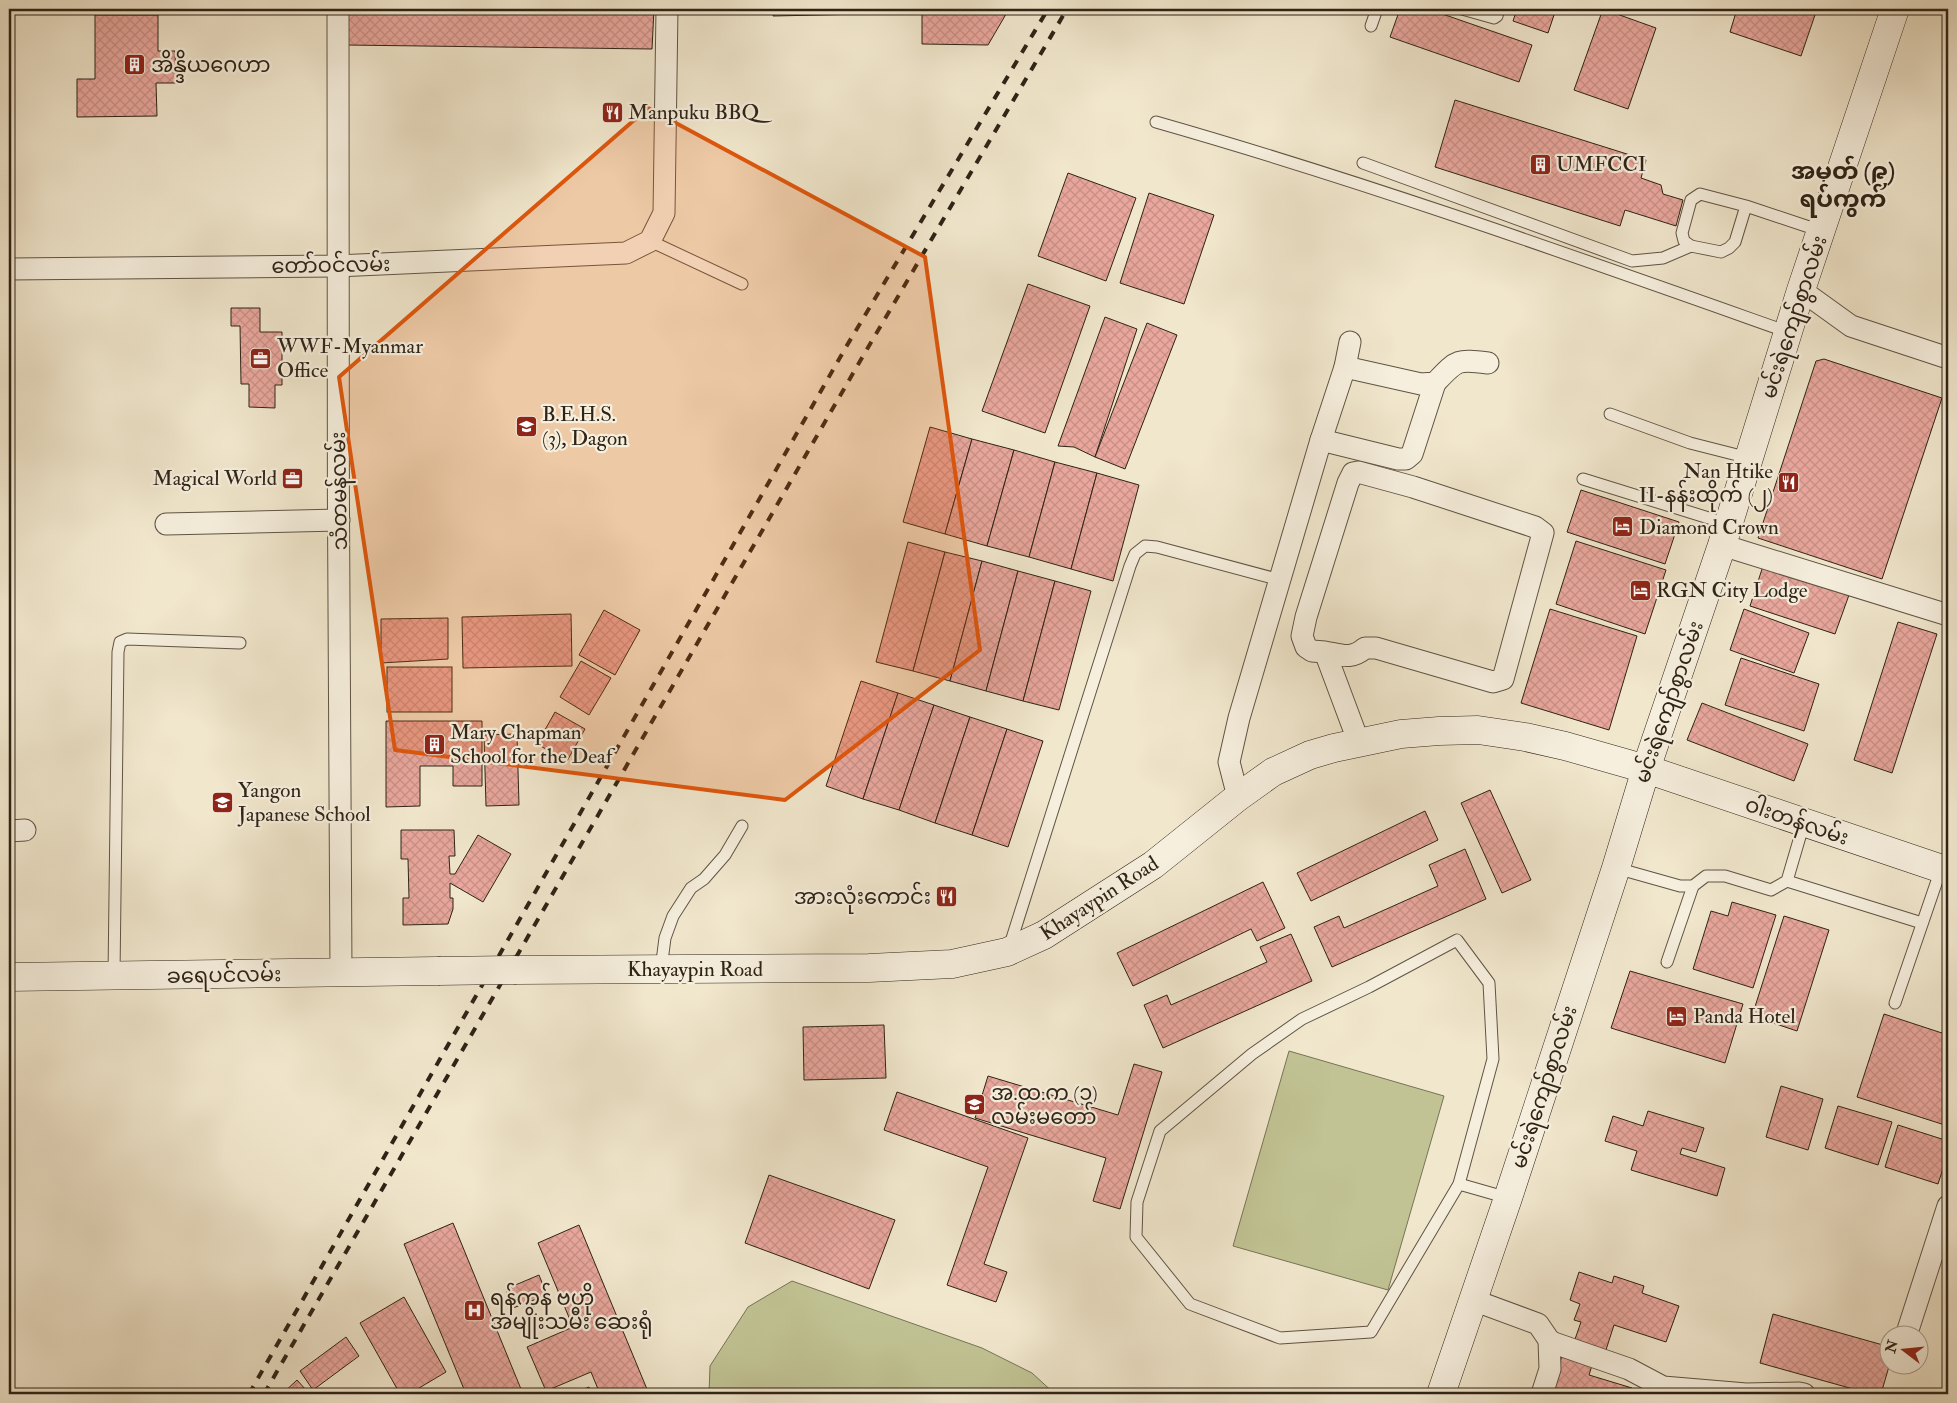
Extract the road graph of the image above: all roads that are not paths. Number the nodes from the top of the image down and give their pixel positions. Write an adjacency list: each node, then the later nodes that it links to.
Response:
1 (338, 9): 14 (street, သံတမန်လမ်း)
2 (667, 9): 12 (street)
3 (1377, 9): 7 (lane)
4 (1462, 9): 5 (lane)
5 (1499, 9)
6 (1895, 9): 11 (main road, မင်းရဲကျော်စွာလမ်း)
7 (1371, 26)
8 (1156, 122): 18 (lane)
9 (1363, 164): 13 (lane)
10 (1746, 206): 11 (lane); 13 (lane); 13 (lane)
11 (1821, 231): 17 (main road, မင်းရဲကျော်စွာလမ်း)
12 (650, 241): 14 (street, တော်ဝင်လမ်း); 16 (lane)
13 (1691, 246)
14 (336, 266): 15 (street, တော်ဝင်လမ်း); 28 (street, သံတမန်လမ်း)
15 (9, 269)
16 (742, 284)
17 (1801, 290): 18 (main road, မင်းရဲကျော်စွာလမ်း); 20 (street)
18 (1788, 332): 26 (main road, မင်းရဲကျော်စွာလမ်း)
19 (1350, 342): 22 (street)
20 (1948, 358)
21 (1488, 363): 23 (street)
22 (1345, 367): 23 (street); 25 (street)
23 (1435, 384): 25 (street)
24 (1610, 414): 26 (lane)
25 (1321, 440): 31 (street)
26 (1749, 458): 30 (main road, မင်းရဲကျော်စွာလမ်း)
27 (1583, 479): 30 (lane)
28 (339, 520): 29 (street); 49 (street, သံတမန်လမ်း)
29 (166, 524)
30 (1725, 534): 32 (street); 36 (main road, မင်းရဲကျော်စွာလမ်း)
31 (1280, 580): 37 (street); 45 (lane)
32 (1948, 615)
33 (240, 643): 50 (lane)
34 (1325, 652): 34 (street); 35 (street)
35 (1359, 743): 36 (main road, Khayaypin Road); 37 (main road, Khayaypin Road)
36 (1646, 768): 38 (main road, ဝါးတန်လမ်း); 40 (main road, မင်းရဲကျော်စွာလမ်း)
37 (1238, 797): 45 (main road, Khayaypin Road)
38 (1804, 823): 41 (main road, ဝါးတန်လမ်း); 42 (lane)
39 (742, 826): 47 (lane)
40 (1616, 868): 43 (lane); 54 (main road, မင်းရဲကျော်စွာလမ်း)
41 (1945, 870): 44 (lane)
42 (1787, 881): 43 (lane); 44 (lane)
43 (1693, 886): 46 (lane)
44 (1922, 923): 52 (lane)
45 (1007, 952): 47 (main road, Khayaypin Road)
46 (1667, 962)
47 (661, 969): 48 (main road, Khayaypin Road, bridge)
48 (438, 972): 49 (main road, ခရေပင်လမ်း)
49 (341, 973): 50 (main road, ခရေပင်လမ်း)
50 (114, 976): 51 (main road, ခရေပင်လမ်း)
51 (9, 977)
52 (1895, 1003)
53 (1459, 1184): 53 (lane); 54 (lane)
54 (1508, 1198): 57 (main road, မင်းရဲကျော်စွာလမ်း)
55 (1948, 1206): 56 (street)
56 (1942, 1249): 58 (street)
57 (1473, 1300): 59 (street); 60 (main road, မင်းရဲကျော်စွာလမ်း)
58 (1910, 1326)
59 (1549, 1340): 61 (street); 62 (street)
60 (1441, 1394)
61 (1542, 1394)
62 (1803, 1394)

